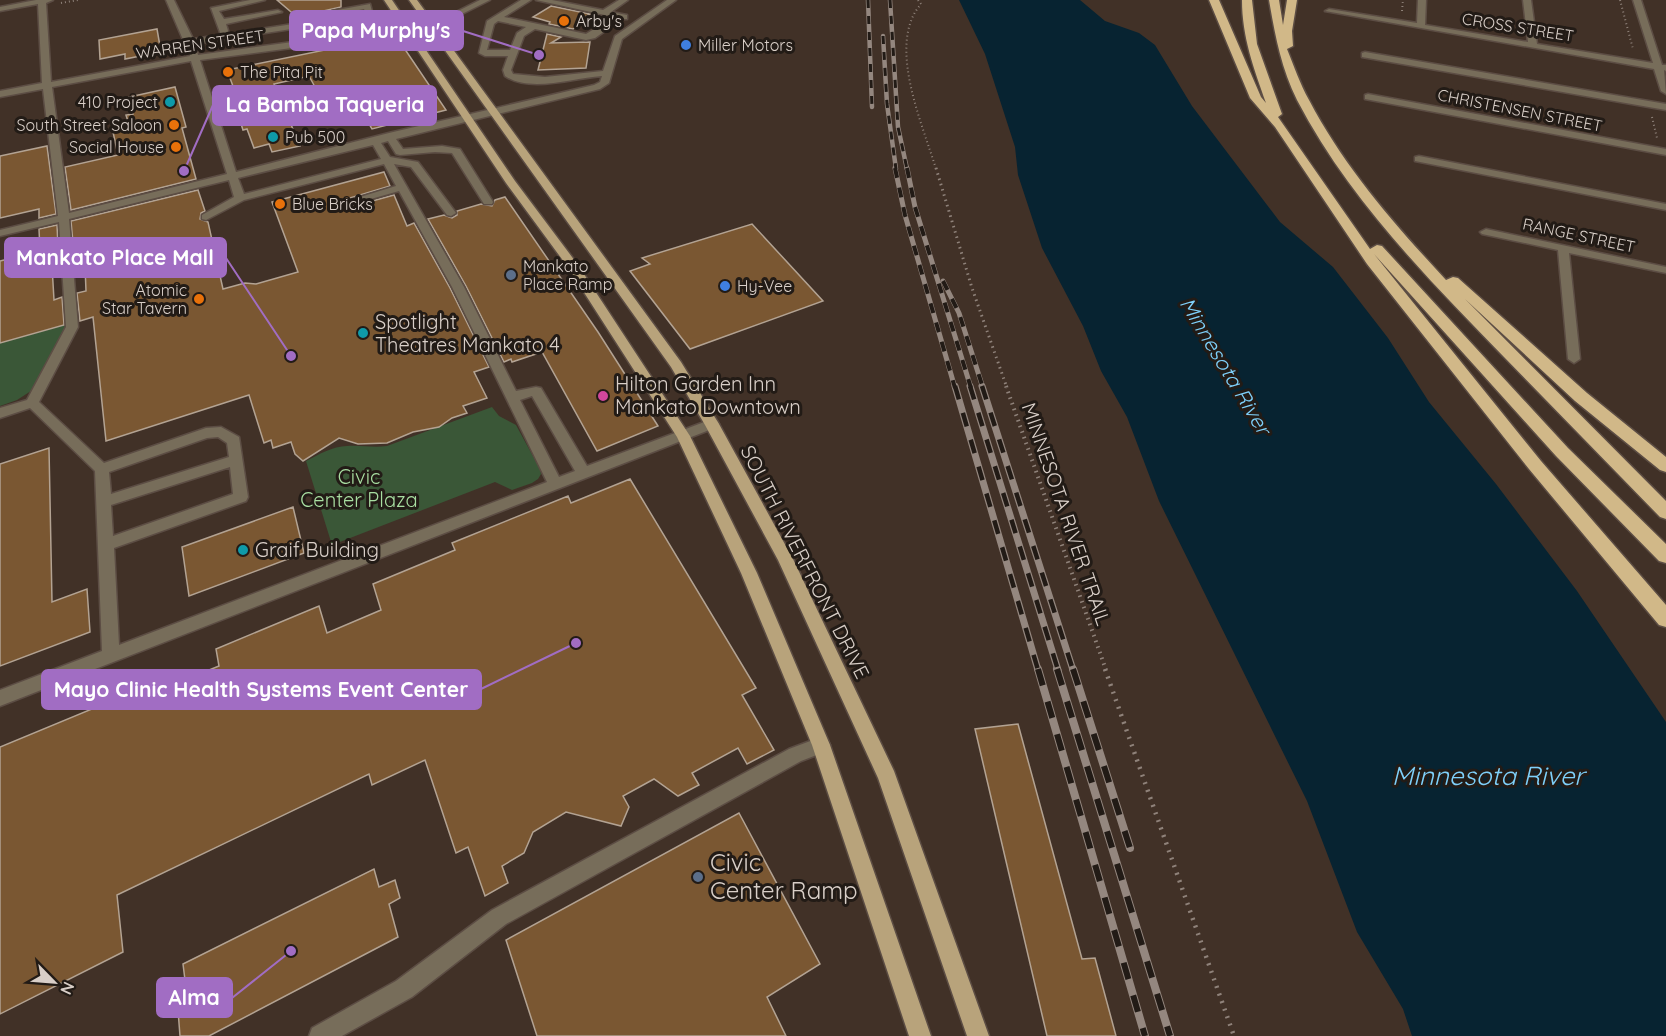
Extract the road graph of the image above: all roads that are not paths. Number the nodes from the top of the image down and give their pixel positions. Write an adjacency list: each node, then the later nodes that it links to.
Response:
1 (44, 0): 21 (street); 45 (street)
2 (170, 0): 37 (street)
3 (261, 0): 29 (street)
4 (272, 0): 22 (street)
5 (388, 0): 30 (main road)
6 (413, 0): 27 (main road, SOUTH RIVERFRONT DRIVE)
7 (486, 0): 27 (street, WARREN STREET)
8 (527, 0): 26 (street)
9 (540, 0): 20 (street)
10 (624, 0): 24 (street)
11 (657, 0): 19 (street)
12 (1214, 0): 52 (highway)
13 (1247, 0): 52 (highway)
14 (1274, 0): 44 (highway)
15 (1292, 0): 44 (highway)
16 (1422, 0): 32 (street)
17 (1527, 0): 38 (street)
18 (1637, 0): 42 (street)
19 (670, 1): 28 (street)
20 (553, 3): 24 (street); 35 (street)
21 (0, 9)
22 (278, 12): 29 (street); 33 (street)
23 (1329, 12): 32 (street, CROSS STREET)
24 (604, 13): 25 (street)
25 (620, 16): 28 (street); 35 (street)
26 (497, 18): 31 (street); 39 (street)
27 (428, 21): 30 (street, WARREN STREET); 50 (main road, SOUTH RIVERFRONT DRIVE)
28 (642, 21): 43 (street)
29 (222, 22): 34 (street)
30 (405, 25): 36 (street, WARREN STREET); 51 (main road)
31 (533, 26): 35 (street); 39 (street)
32 (1421, 26): 38 (street, CROSS STREET)
33 (284, 27): 34 (street); 36 (street)
34 (225, 36): 37 (street)
35 (582, 37)
36 (334, 39): 41 (street, WARREN STREET)
37 (190, 42): 41 (street)
38 (1533, 45): 42 (street, CROSS STREET)
39 (513, 53): 43 (street)
40 (1365, 55): 49 (street)
41 (196, 58): 45 (street, WARREN STREET); 59 (street)
42 (1662, 67): 46 (street)
43 (607, 74): 50 (street)
44 (1292, 74): 71 (highway)
45 (47, 85): 47 (street, WARREN STREET); 67 (street)
46 (1666, 91)
47 (0, 94)
48 (1368, 97): 55 (street, CHRISTENSEN STREET)
49 (1666, 107)
50 (495, 111): 51 (street); 78 (main road, SOUTH RIVERFRONT DRIVE)
51 (467, 118): 53 (street); 79 (main road)
52 (1279, 125): 61 (highway)
53 (389, 136): 54 (street); 56 (street)
54 (375, 140): 58 (street); 59 (street)
55 (1666, 152)
56 (415, 158): 58 (street); 63 (street); 66 (street)
57 (1419, 159): 65 (street)
58 (388, 160): 60 (street); 62 (street)
59 (231, 176): 62 (street); 67 (street)
60 (402, 187): 64 (street); 75 (street)
61 (1327, 192): 88 (highway); 89 (highway)
62 (240, 198): 68 (street)
63 (488, 202)
64 (339, 205)
65 (1666, 207)
66 (451, 213)
67 (62, 217): 70 (street); 76 (street)
68 (207, 217)
69 (1486, 232): 72 (street, RANGE STREET)
70 (0, 233)
71 (1405, 242): 81 (highway); 86 (highway)
72 (1563, 248): 73 (street, RANGE STREET); 74 (street)
73 (1666, 270)
74 (1574, 359)
75 (512, 397): 83 (street); 84 (street)
76 (32, 403): 77 (street); 82 (street)
77 (0, 413)
78 (712, 424): 79 (street); 95 (main road, SOUTH RIVERFRONT DRIVE)
79 (683, 436): 83 (street); 92 (main road)
80 (237, 460): 82 (street); 85 (street); 87 (street)
81 (1666, 466)
82 (102, 469): 85 (street)
83 (584, 472): 84 (street)
84 (555, 484): 90 (street)
85 (103, 502): 87 (street)
86 (1666, 512)
87 (106, 544): 90 (street)
88 (1666, 556)
89 (1666, 619)
90 (111, 655): 91 (street)
91 (0, 698)
92 (821, 745): 93 (street); 94 (main road)
93 (320, 1036)
94 (920, 1036)
95 (978, 1036)

